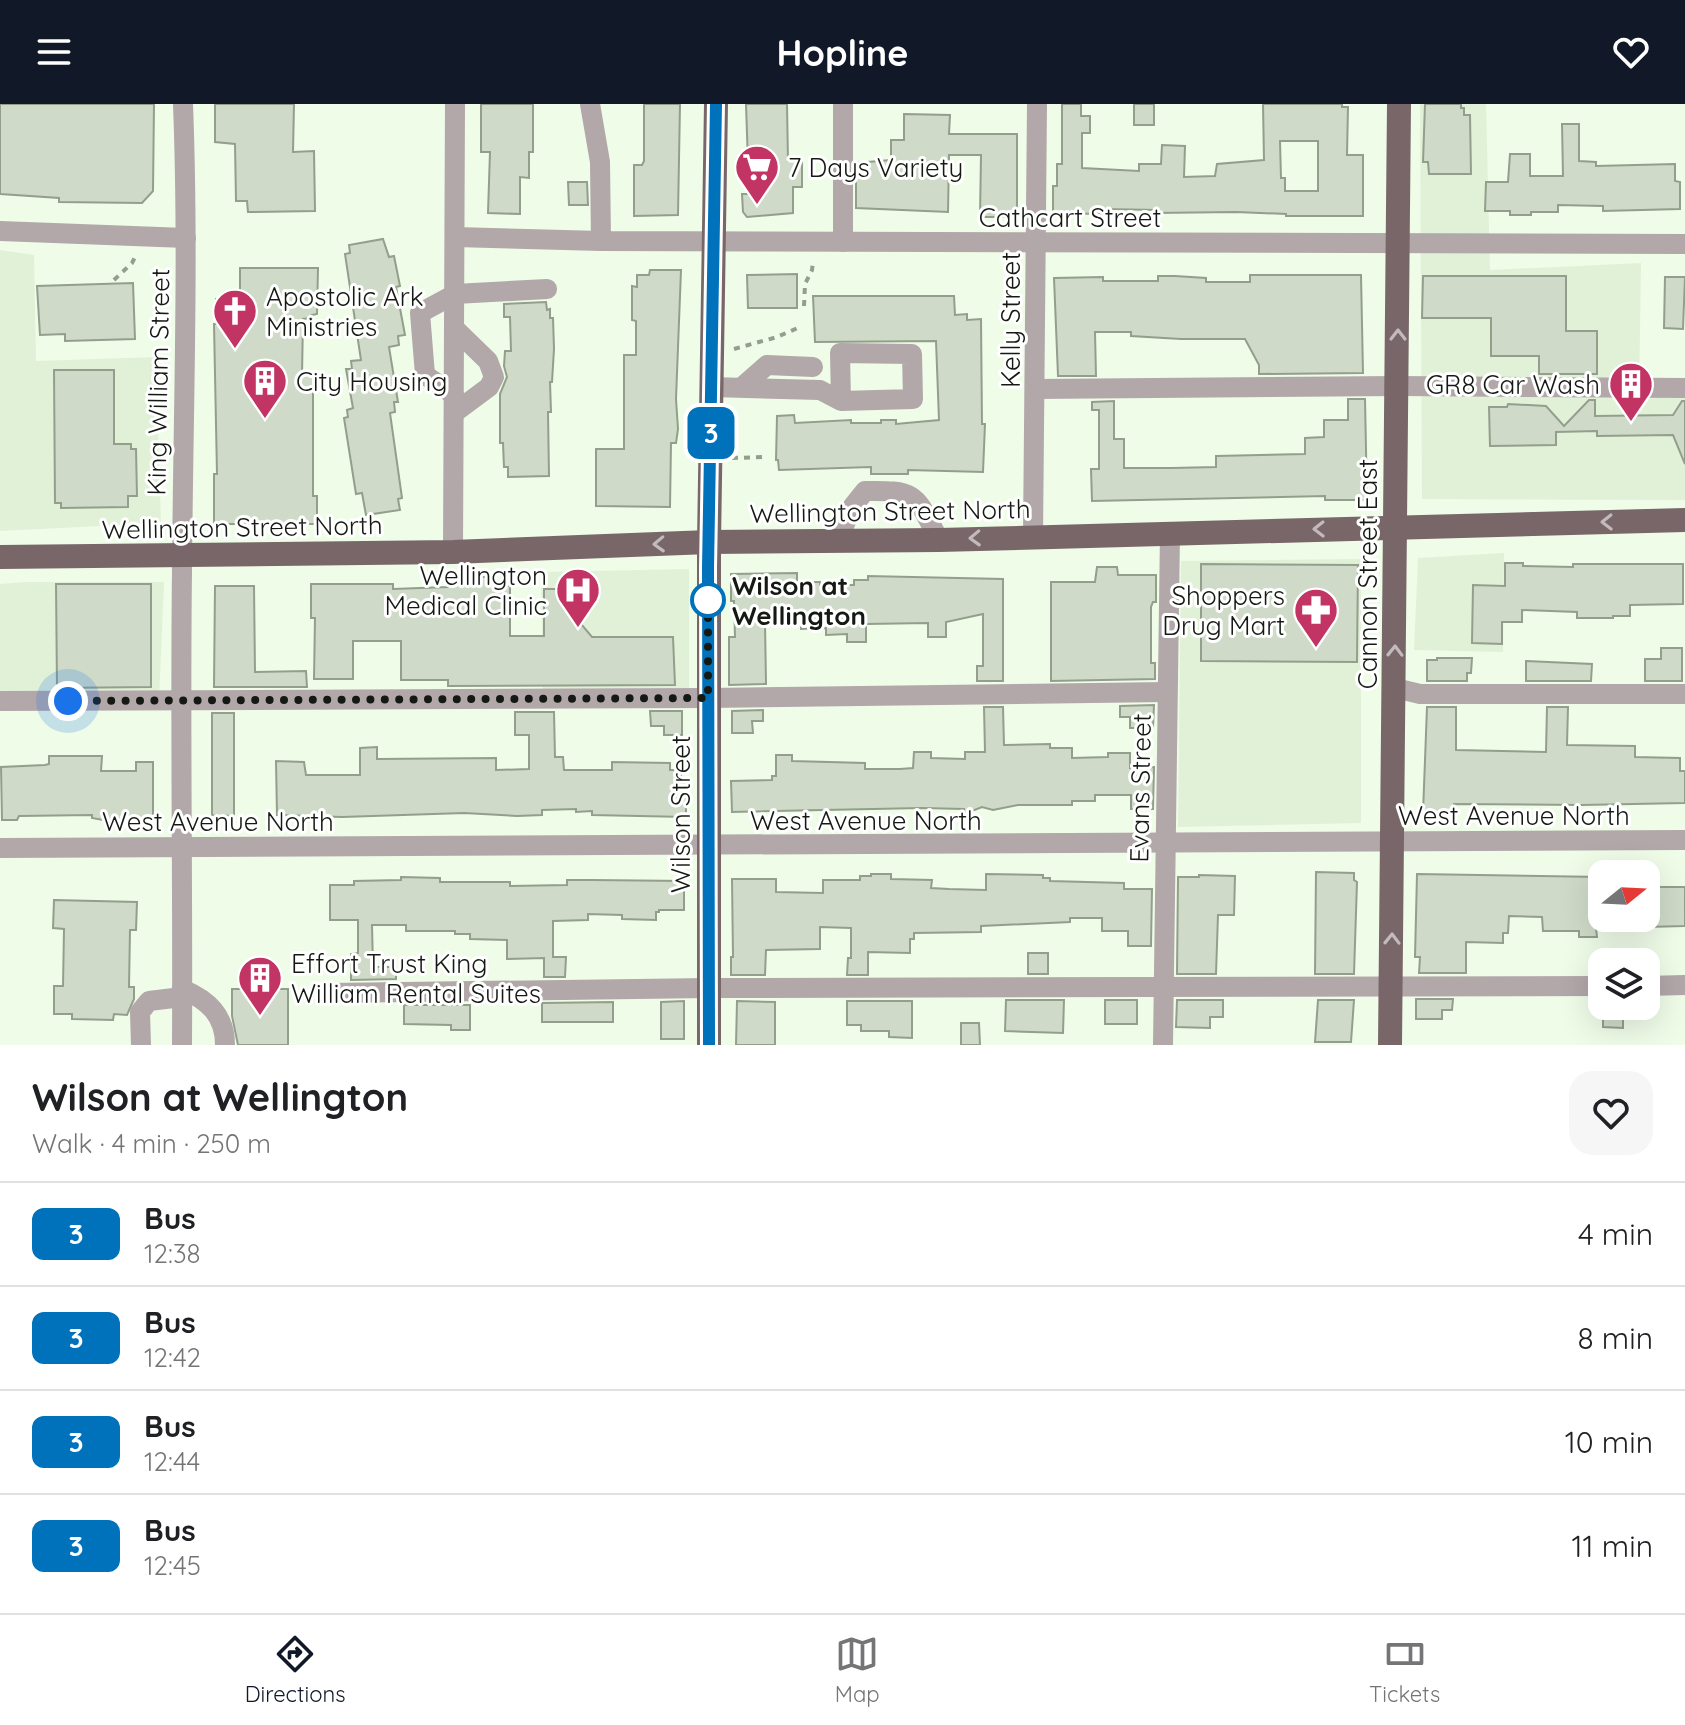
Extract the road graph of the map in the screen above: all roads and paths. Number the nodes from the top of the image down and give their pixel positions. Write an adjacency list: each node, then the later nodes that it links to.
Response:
1 (183, 104): 11 (street, King William Street)
2 (455, 104): 10 (street)
3 (590, 104): 12 (street)
4 (716, 104): 13 (main road, Wilson Street)
5 (843, 104): 15 (street)
6 (1037, 104): 16 (street, Kelly Street)
7 (1399, 104): 17 (main road, Cannon Street East)
8 (0, 231): 9 (street)
9 (137, 237): 11 (street); 19 (path)
10 (455, 237): 12 (street, Cathcart Street); 21 (street)
11 (186, 238): 44 (street, King William Street)
12 (601, 241): 13 (street, Cathcart Street)
13 (714, 241): 14 (street, Cathcart Street); 25 (main road, Wilson Street)
14 (814, 242): 15 (street, Cathcart Street); 22 (path)
15 (843, 242): 16 (street, Cathcart Street)
16 (1036, 243): 17 (street, Cathcart Street); 31 (street, Kelly Street)
17 (1398, 244): 18 (street, Cathcart Street); 27 (main road, Cannon Street East, one-way to 17)
18 (1685, 244)
19 (114, 280)
20 (547, 289): 21 (street)
21 (455, 294): 24 (street); 33 (street)
22 (804, 306)
23 (800, 327): 25 (path)
24 (455, 329): 33 (street); 33 (street)
25 (713, 354): 28 (main road, Wilson Street)
26 (813, 367): 29 (street)
27 (1398, 386): 30 (street); 31 (street); 37 (main road, Cannon Street East)
28 (712, 387): 29 (street); 35 (main road, Wilson Street)
29 (742, 387): 32 (street)
30 (1685, 388)
31 (1035, 389): 39 (street, Kelly Street)
32 (841, 401)
33 (454, 404): 43 (street)
34 (766, 457): 35 (path)
35 (710, 459): 42 (main road, Wilson Street)
36 (1685, 520): 37 (main road, Wellington Street North, one-way to 37)
37 (1396, 528): 38 (main road, Wellington Street North, one-way to 38); 46 (main road, Cannon Street East, one-way to 37)
38 (1170, 532): 39 (main road, Wellington Street North); 47 (street, Evans Street)
39 (1033, 537): 40 (main road, Wellington Street North, one-way to 40)
40 (939, 540): 41 (main road, Wellington Street North); 41 (street)
41 (837, 541): 42 (main road, Wellington Street North)
42 (709, 542): 43 (main road, Wellington Street North, one-way to 43); 49 (main road, Wilson Street)
43 (453, 552): 44 (main road, Wellington Street North)
44 (182, 556): 45 (main road, Wellington Street North); 50 (street, King William Street)
45 (0, 557)
46 (1395, 688): 48 (street); 53 (main road, Cannon Street East)
47 (1167, 692): 49 (street); 54 (street, Evans Street)
48 (1685, 694)
49 (708, 698): 50 (street); 56 (main road, Wilson Street)
50 (181, 700): 51 (street); 55 (street, King William Street)
51 (0, 701)
52 (1685, 840): 53 (street, West Avenue North)
53 (1394, 841): 54 (street, West Avenue North); 63 (main road, Cannon Street East, one-way to 53)
54 (1165, 844): 56 (street, West Avenue North); 61 (street, Evans Street)
55 (183, 846): 56 (street, West Avenue North); 57 (street, West Avenue North); 64 (street, King William Street)
56 (708, 846): 62 (main road, Wilson Street)
57 (0, 848)
58 (1685, 985): 60 (street)
59 (1588, 986): 63 (street)
60 (1660, 986)
61 (1164, 987): 62 (street); 63 (street); 70 (street, Evans Street)
62 (709, 988): 65 (street); 69 (main road, Wilson Street)
63 (1391, 988): 71 (main road, Cannon Street East)
64 (182, 993): 66 (street); 67 (street, King William Street); 68 (street)
65 (330, 993)
66 (141, 1045)
67 (182, 1045)
68 (225, 1045)
69 (709, 1045)
70 (1163, 1045)
71 (1390, 1045)

